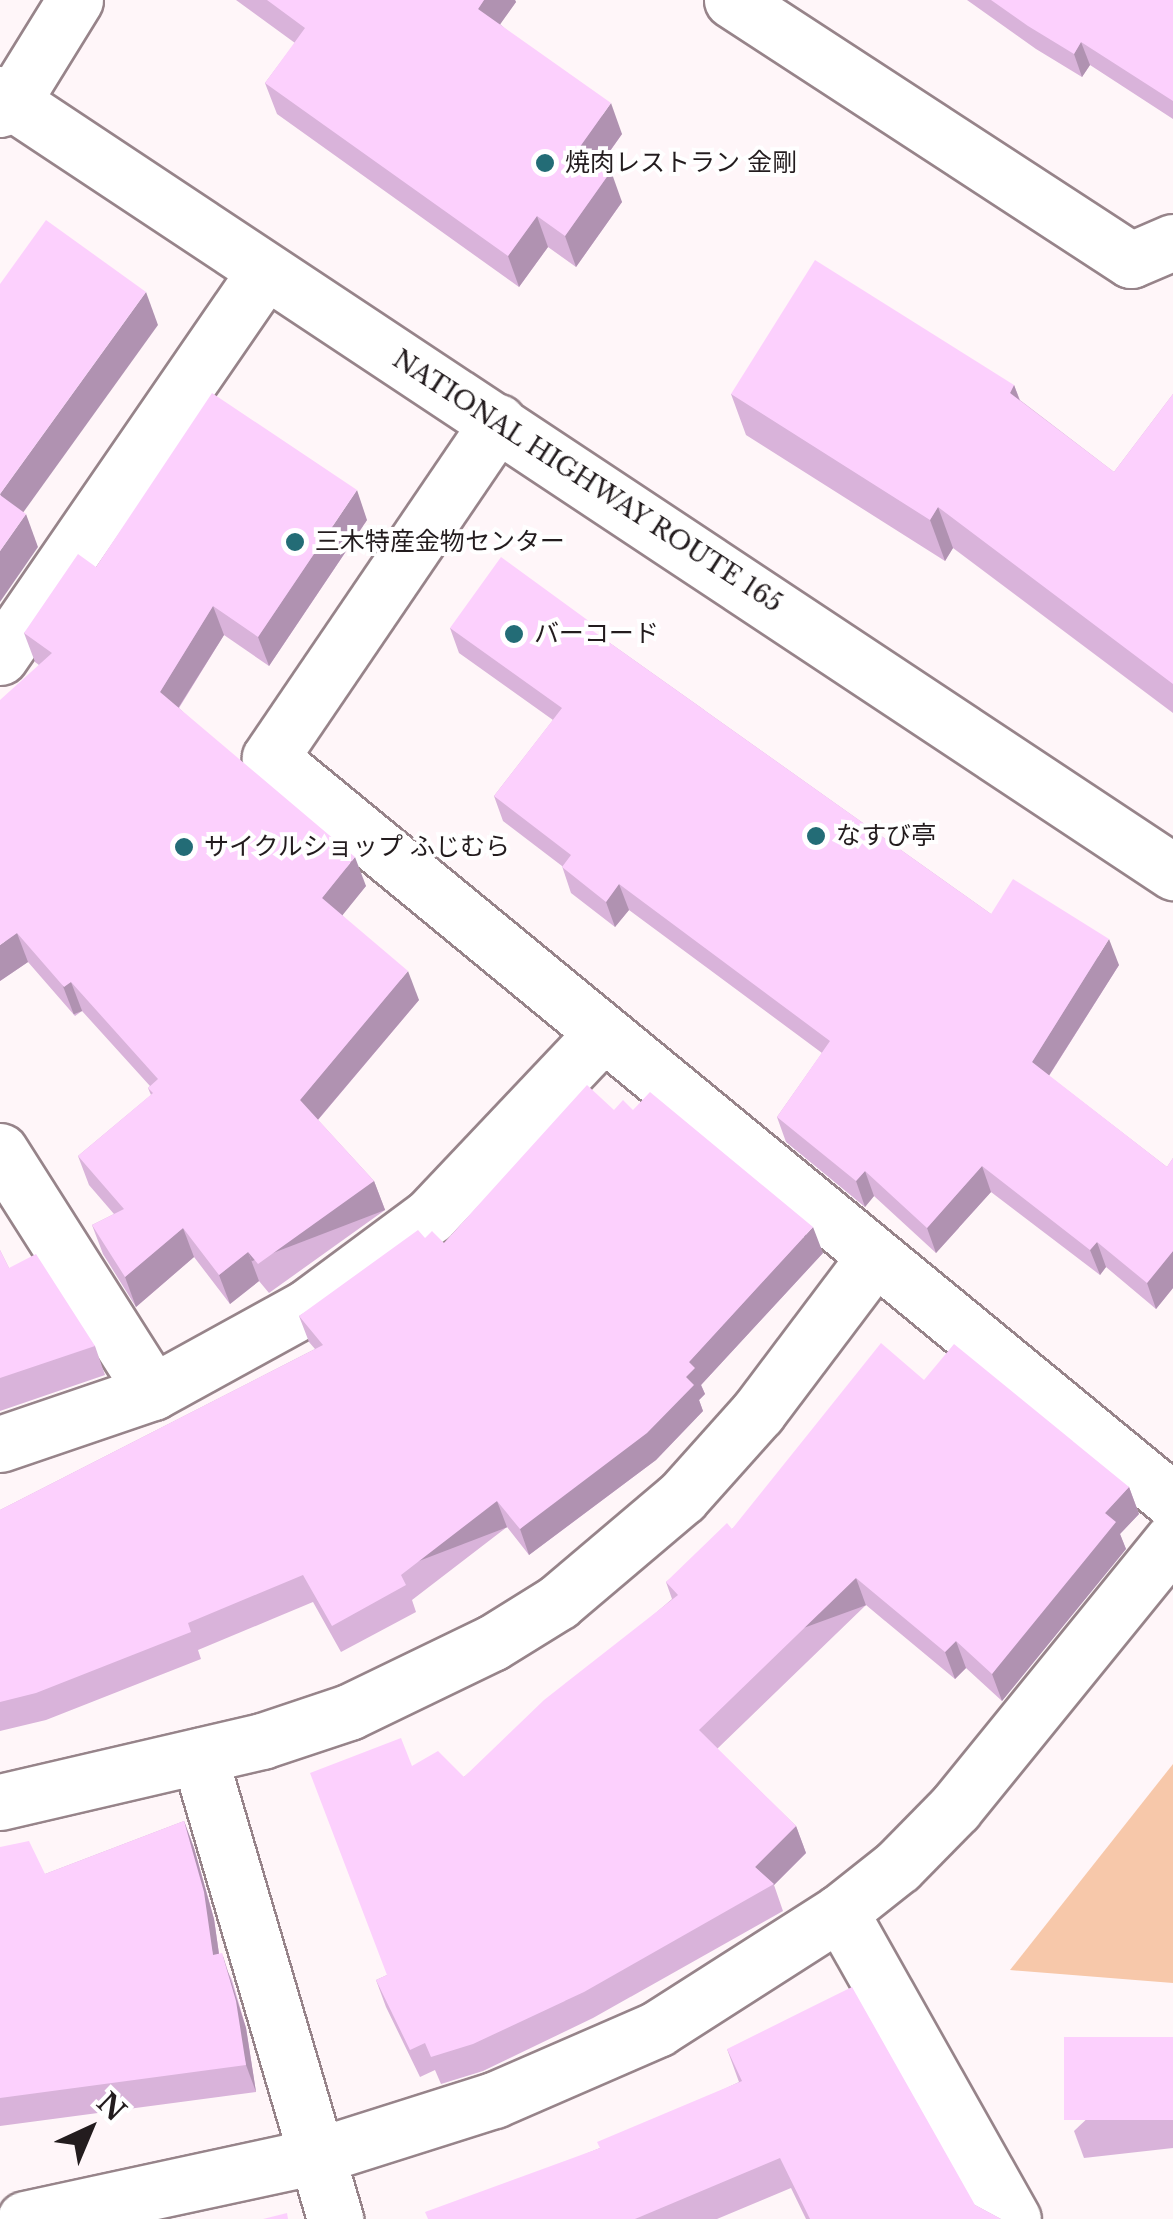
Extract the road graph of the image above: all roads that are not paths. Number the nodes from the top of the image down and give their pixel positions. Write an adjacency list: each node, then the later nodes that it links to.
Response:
1 (75, 0): 3 (main road)
2 (732, 0): 4 (main road)
3 (4, 102): 5 (main road, NATIONAL HIGHWAY ROUTE 165)
4 (1173, 242)
5 (264, 271): 6 (main road, NATIONAL HIGHWAY ROUTE 165); 7 (main road)
6 (498, 422): 8 (main road, NATIONAL HIGHWAY ROUTE 165); 9 (main road)
7 (0, 657)
8 (1173, 872)
9 (602, 1034): 11 (main road); 12 (main road)
10 (0, 1151): 12 (main road)
11 (875, 1257): 14 (main road); 16 (main road)
12 (153, 1392): 13 (main road)
13 (0, 1444)
14 (1173, 1501)
15 (1173, 1540): 18 (main road)
16 (199, 1756): 17 (main road); 19 (main road)
17 (0, 1802)
18 (840, 1912): 19 (main road); 22 (main road)
19 (318, 2156): 20 (main road); 21 (main road)
20 (26, 2219)
21 (335, 2219)
22 (1013, 2219)

